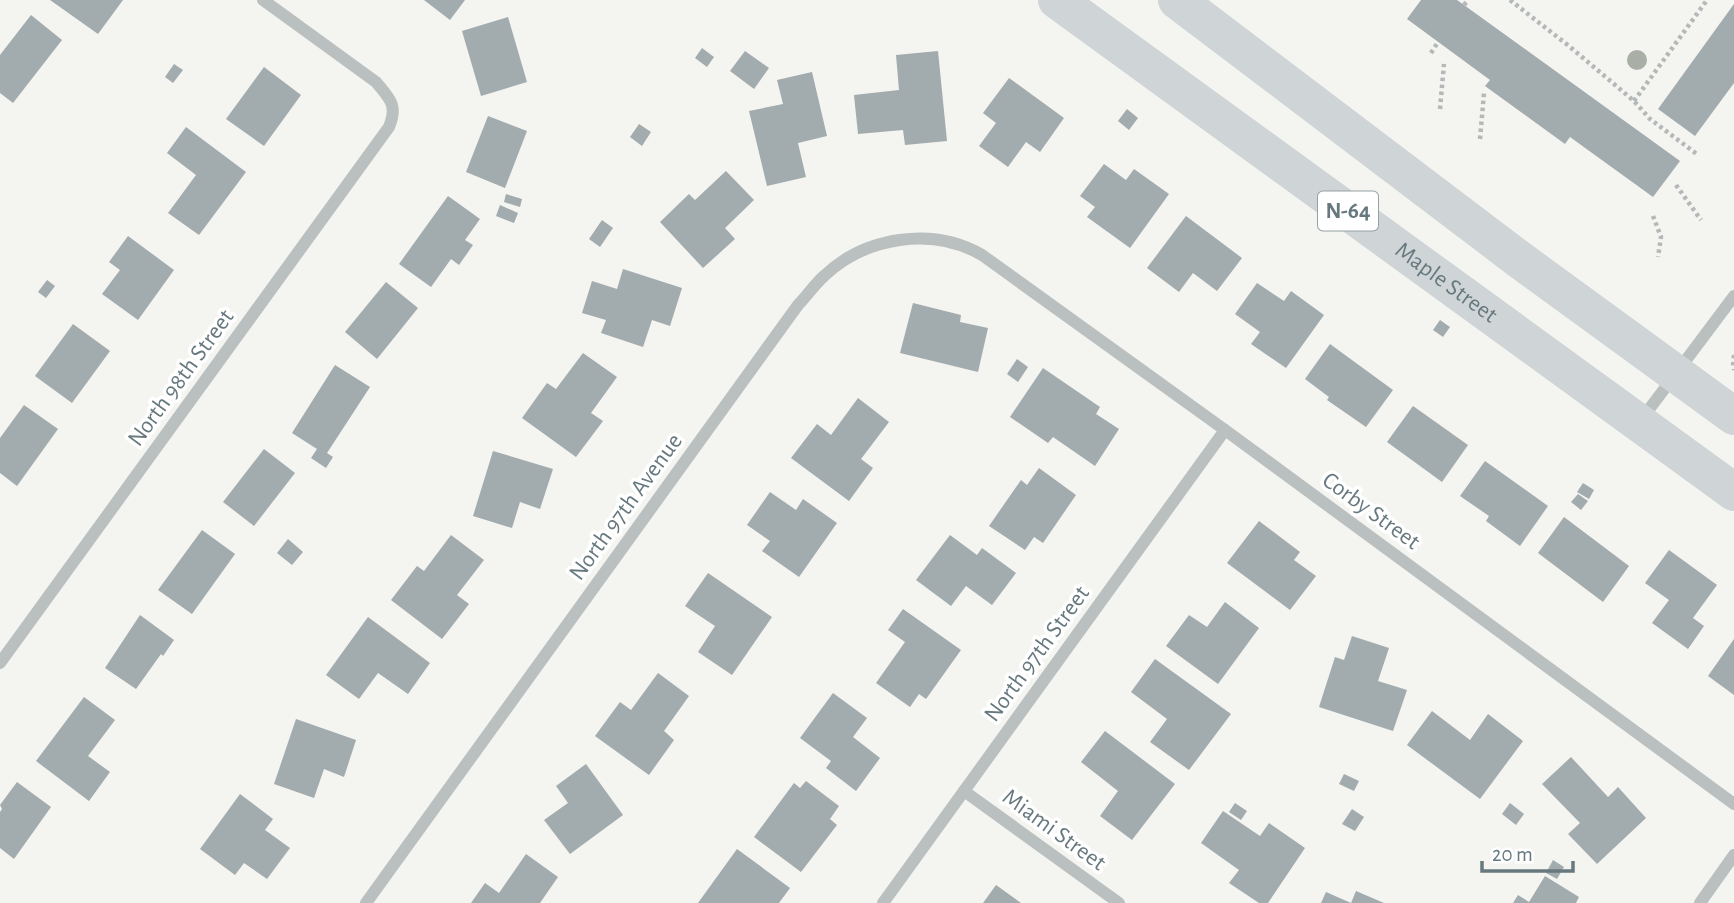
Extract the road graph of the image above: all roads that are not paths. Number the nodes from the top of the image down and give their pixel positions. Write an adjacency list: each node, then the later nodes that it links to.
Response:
1 (263, 0): 11 (street, North 98th Street)
2 (1057, 0): 8 (main road, Maple Street / N-64)
3 (1178, 0): 6 (main road, N-64)
4 (982, 255): 9 (street, Corby Street); 15 (street, North 97th Avenue)
5 (1734, 296): 6 (street)
6 (1675, 373): 7 (main road, N-64); 8 (street)
7 (1734, 416)
8 (1639, 424): 10 (main road, Maple Street / N-64)
9 (1225, 430): 12 (street, North 97th Street); 13 (street, Corby Street)
10 (1734, 492)
11 (0, 663)
12 (964, 791): 16 (street, North 97th Street); 17 (street, Miami Street)
13 (1734, 804)
14 (1734, 855): 18 (street)
15 (366, 903)
16 (883, 903)
17 (1119, 903)
18 (1700, 903)

